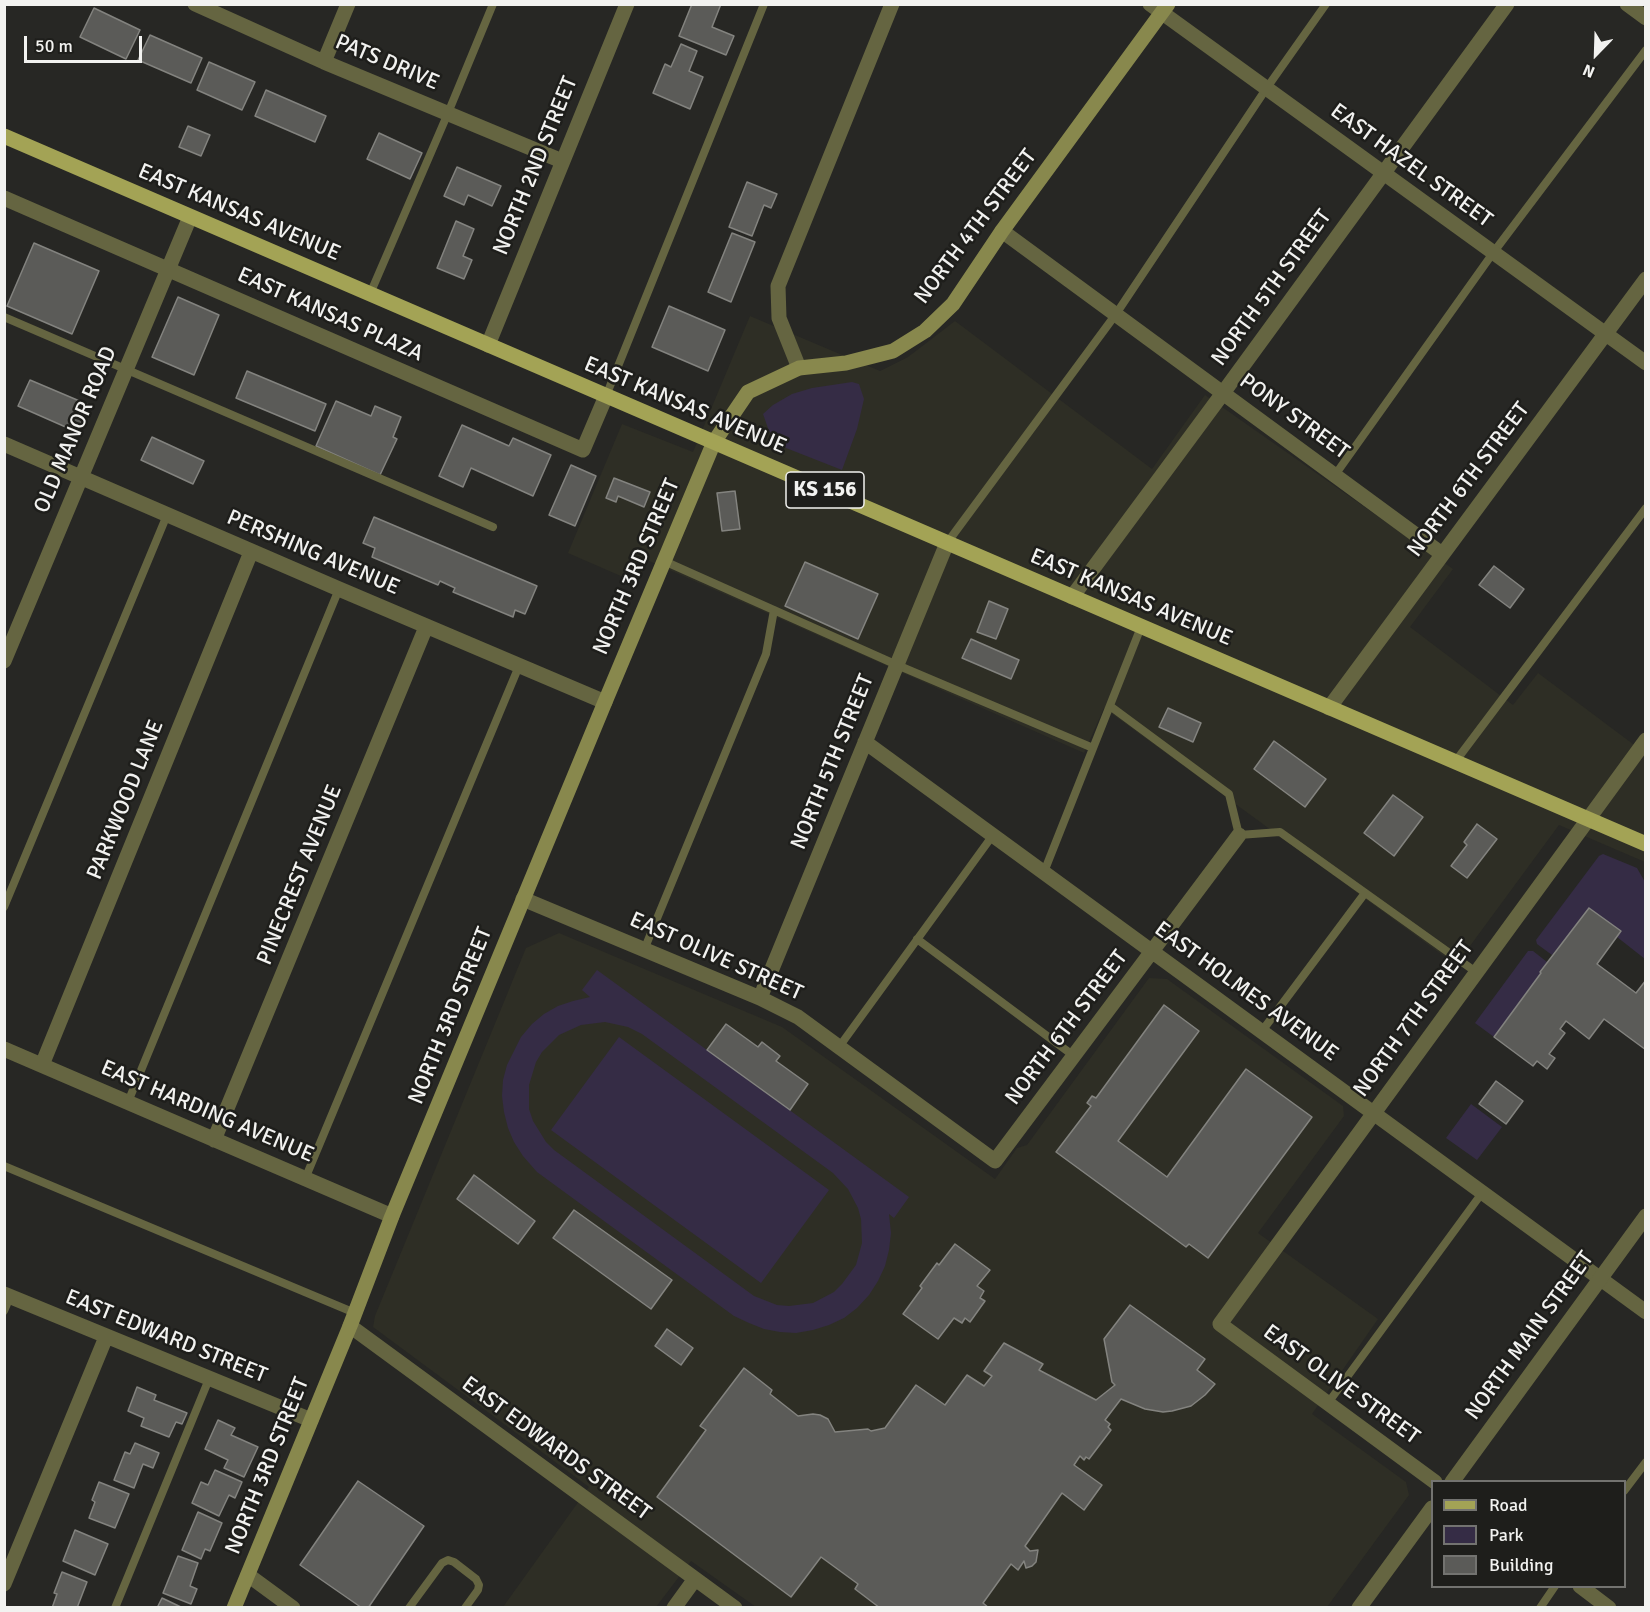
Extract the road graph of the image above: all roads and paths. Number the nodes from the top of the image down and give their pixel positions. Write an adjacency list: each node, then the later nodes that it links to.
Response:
1 (348, 4): 13 (street)
2 (493, 4): 15 (lane)
3 (627, 4): 17 (street, NORTH 2ND STREET)
4 (764, 4): 34 (lane)
5 (892, 4): 31 (street)
6 (1326, 4): 14 (lane)
7 (1507, 4): 18 (street, NORTH 5TH STREET)
8 (1627, 4): 11 (street)
9 (198, 5): 13 (street, PATS DRIVE)
10 (1160, 8): 14 (street, EAST HAZEL STREET); 21 (main road, NORTH 4TH STREET)
11 (1646, 18)
12 (1646, 50): 22 (lane)
13 (324, 62): 15 (street, PATS DRIVE)
14 (1266, 89): 18 (street, EAST HAZEL STREET); 26 (lane)
15 (448, 113): 17 (street, PATS DRIVE); 25 (lane)
16 (4, 136): 20 (main road, EAST KANSAS AVENUE / KS 156)
17 (562, 161): 29 (street, NORTH 2ND STREET)
18 (1383, 174): 22 (street, EAST HAZEL STREET); 33 (street, NORTH 5TH STREET)
19 (4, 198): 23 (street, EAST KANSAS PLAZA)
20 (190, 217): 23 (street, OLD MANOR ROAD); 25 (main road, EAST KANSAS AVENUE / KS 156)
21 (1002, 231): 26 (street, PONY STREET); 31 (main road, NORTH 4TH STREET)
22 (1493, 253): 28 (street, EAST HAZEL STREET); 37 (lane)
23 (169, 269): 32 (street, OLD MANOR ROAD); 34 (street, EAST KANSAS PLAZA)
24 (1646, 279): 28 (street, NORTH 6TH STREET)
25 (370, 294): 29 (main road, EAST KANSAS AVENUE / KS 156)
26 (1116, 314): 33 (street, PONY STREET); 42 (lane)
27 (4, 317): 32 (lane)
28 (1605, 334): 30 (street, EAST HAZEL STREET); 44 (street, NORTH 6TH STREET)
29 (488, 345): 34 (main road, EAST KANSAS AVENUE / KS 156)
30 (1646, 363)
31 (799, 368): 35 (main road, NORTH 4TH STREET)
32 (126, 369): 38 (street, OLD MANOR ROAD); 41 (lane)
33 (1223, 393): 37 (street, PONY STREET); 47 (street, NORTH 5TH STREET)
34 (606, 396): 35 (main road, EAST KANSAS AVENUE / KS 156)
35 (714, 442): 42 (main road, EAST KANSAS AVENUE / KS 156); 45 (main road, NORTH 3RD STREET)
36 (4, 444): 38 (street, PERSHING AVENUE)
37 (1335, 475): 44 (street, PONY STREET)
38 (81, 477): 40 (street, PERSHING AVENUE); 51 (street, OLD MANOR ROAD)
39 (1646, 508): 60 (lane)
40 (167, 515): 43 (street, PERSHING AVENUE); 68 (lane)
41 (493, 527)
42 (947, 543): 47 (main road, EAST KANSAS AVENUE / KS 156); 52 (street, NORTH 5TH STREET)
43 (251, 552): 46 (street, PERSHING AVENUE); 78 (street, PARKWOOD LANE)
44 (1442, 554): 56 (street, NORTH 6TH STREET)
45 (664, 561): 48 (lane); 54 (main road, NORTH 3RD STREET)
46 (339, 589): 49 (street, PERSHING AVENUE); 79 (lane)
47 (1072, 597): 50 (main road, EAST KANSAS AVENUE / KS 156)
48 (774, 610): 52 (lane); 70 (lane)
49 (426, 627): 53 (street, PERSHING AVENUE); 81 (street, PINECREST AVENUE)
50 (1141, 627): 55 (lane); 56 (main road, EAST KANSAS AVENUE / KS 156)
51 (4, 661)
52 (897, 665): 58 (street, NORTH 5TH STREET); 59 (lane)
53 (519, 666): 54 (street, PERSHING AVENUE); 84 (lane)
54 (604, 702): 67 (main road, NORTH 3RD STREET)
55 (1110, 706): 59 (lane); 63 (lane)
56 (1329, 708): 60 (main road, EAST KANSAS AVENUE / KS 156)
57 (1646, 740): 61 (street, NORTH 7TH STREET)
58 (865, 742): 62 (street, EAST HOLMES AVENUE); 73 (street, NORTH 5TH STREET)
59 (1093, 748): 65 (lane)
60 (1455, 762): 61 (main road, EAST KANSAS AVENUE / KS 156)
61 (1587, 819): 64 (main road, EAST KANSAS AVENUE / KS 156); 72 (street, NORTH 7TH STREET)
62 (993, 835): 65 (street, EAST HOLMES AVENUE); 69 (lane)
63 (1239, 835): 66 (lane); 71 (street, NORTH 6TH STREET)
64 (1646, 844)
65 (1044, 872): 71 (street, EAST HOLMES AVENUE)
66 (1365, 893): 72 (lane); 74 (lane)
67 (523, 899): 70 (street, EAST OLIVE STREET); 86 (main road, NORTH 3RD STREET)
68 (4, 907)
69 (917, 939): 75 (lane); 77 (lane)
70 (644, 950): 73 (street, EAST OLIVE STREET)
71 (1152, 951): 74 (street, EAST HOLMES AVENUE); 77 (street, NORTH 6TH STREET)
72 (1476, 972): 80 (street, NORTH 7TH STREET)
73 (760, 998): 75 (street, EAST OLIVE STREET)
74 (1262, 1031): 80 (street, EAST HOLMES AVENUE)
75 (839, 1047): 82 (street, EAST OLIVE STREET)
76 (4, 1049): 78 (street, EAST HARDING AVENUE)
77 (1074, 1056): 82 (street, NORTH 6TH STREET)
78 (42, 1065): 79 (street, EAST HARDING AVENUE)
79 (128, 1102): 81 (street, EAST HARDING AVENUE)
80 (1374, 1113): 85 (street, EAST HOLMES AVENUE); 92 (street, NORTH 7TH STREET)
81 (214, 1140): 84 (street, EAST HARDING AVENUE)
82 (995, 1161)
83 (4, 1166): 91 (lane)
84 (305, 1179): 86 (street, EAST HARDING AVENUE)
85 (1482, 1192): 88 (street, EAST HOLMES AVENUE); 95 (lane)
86 (392, 1216): 91 (main road, NORTH 3RD STREET)
87 (1646, 1216): 88 (street, NORTH MAIN STREET)
88 (1600, 1278): 90 (street, EAST HOLMES AVENUE); 99 (street, NORTH MAIN STREET)
89 (6, 1301): 93 (street, EAST EDWARD STREET)
90 (1646, 1312)
91 (352, 1320): 96 (main road, NORTH 3RD STREET); 103 (street, EAST EDWARDS STREET)
92 (1220, 1324): 95 (street, EAST OLIVE STREET)
93 (106, 1337): 94 (street, EAST EDWARD STREET); 104 (street)
94 (209, 1379): 96 (street, EAST EDWARD STREET); 107 (lane)
95 (1328, 1403): 98 (street, EAST OLIVE STREET)
96 (311, 1420): 102 (main road, NORTH 3RD STREET)
97 (1646, 1462): 100 (lane)
98 (1432, 1480)
99 (1453, 1480)
100 (1626, 1488)
101 (1431, 1509): 114 (street)
102 (248, 1575): 108 (main road, NORTH 3RD STREET); 109 (street)
103 (695, 1579): 112 (street); 113 (street, EAST EDWARDS STREET)
104 (4, 1584)
105 (1554, 1588): 115 (lane)
106 (1581, 1588): 116 (street)
107 (115, 1608)
108 (234, 1608)
109 (292, 1608)
110 (409, 1608): 111 (lane)
111 (465, 1608)
112 (674, 1608)
113 (735, 1608)
114 (1359, 1608)
115 (1540, 1608)
116 (1609, 1608)

